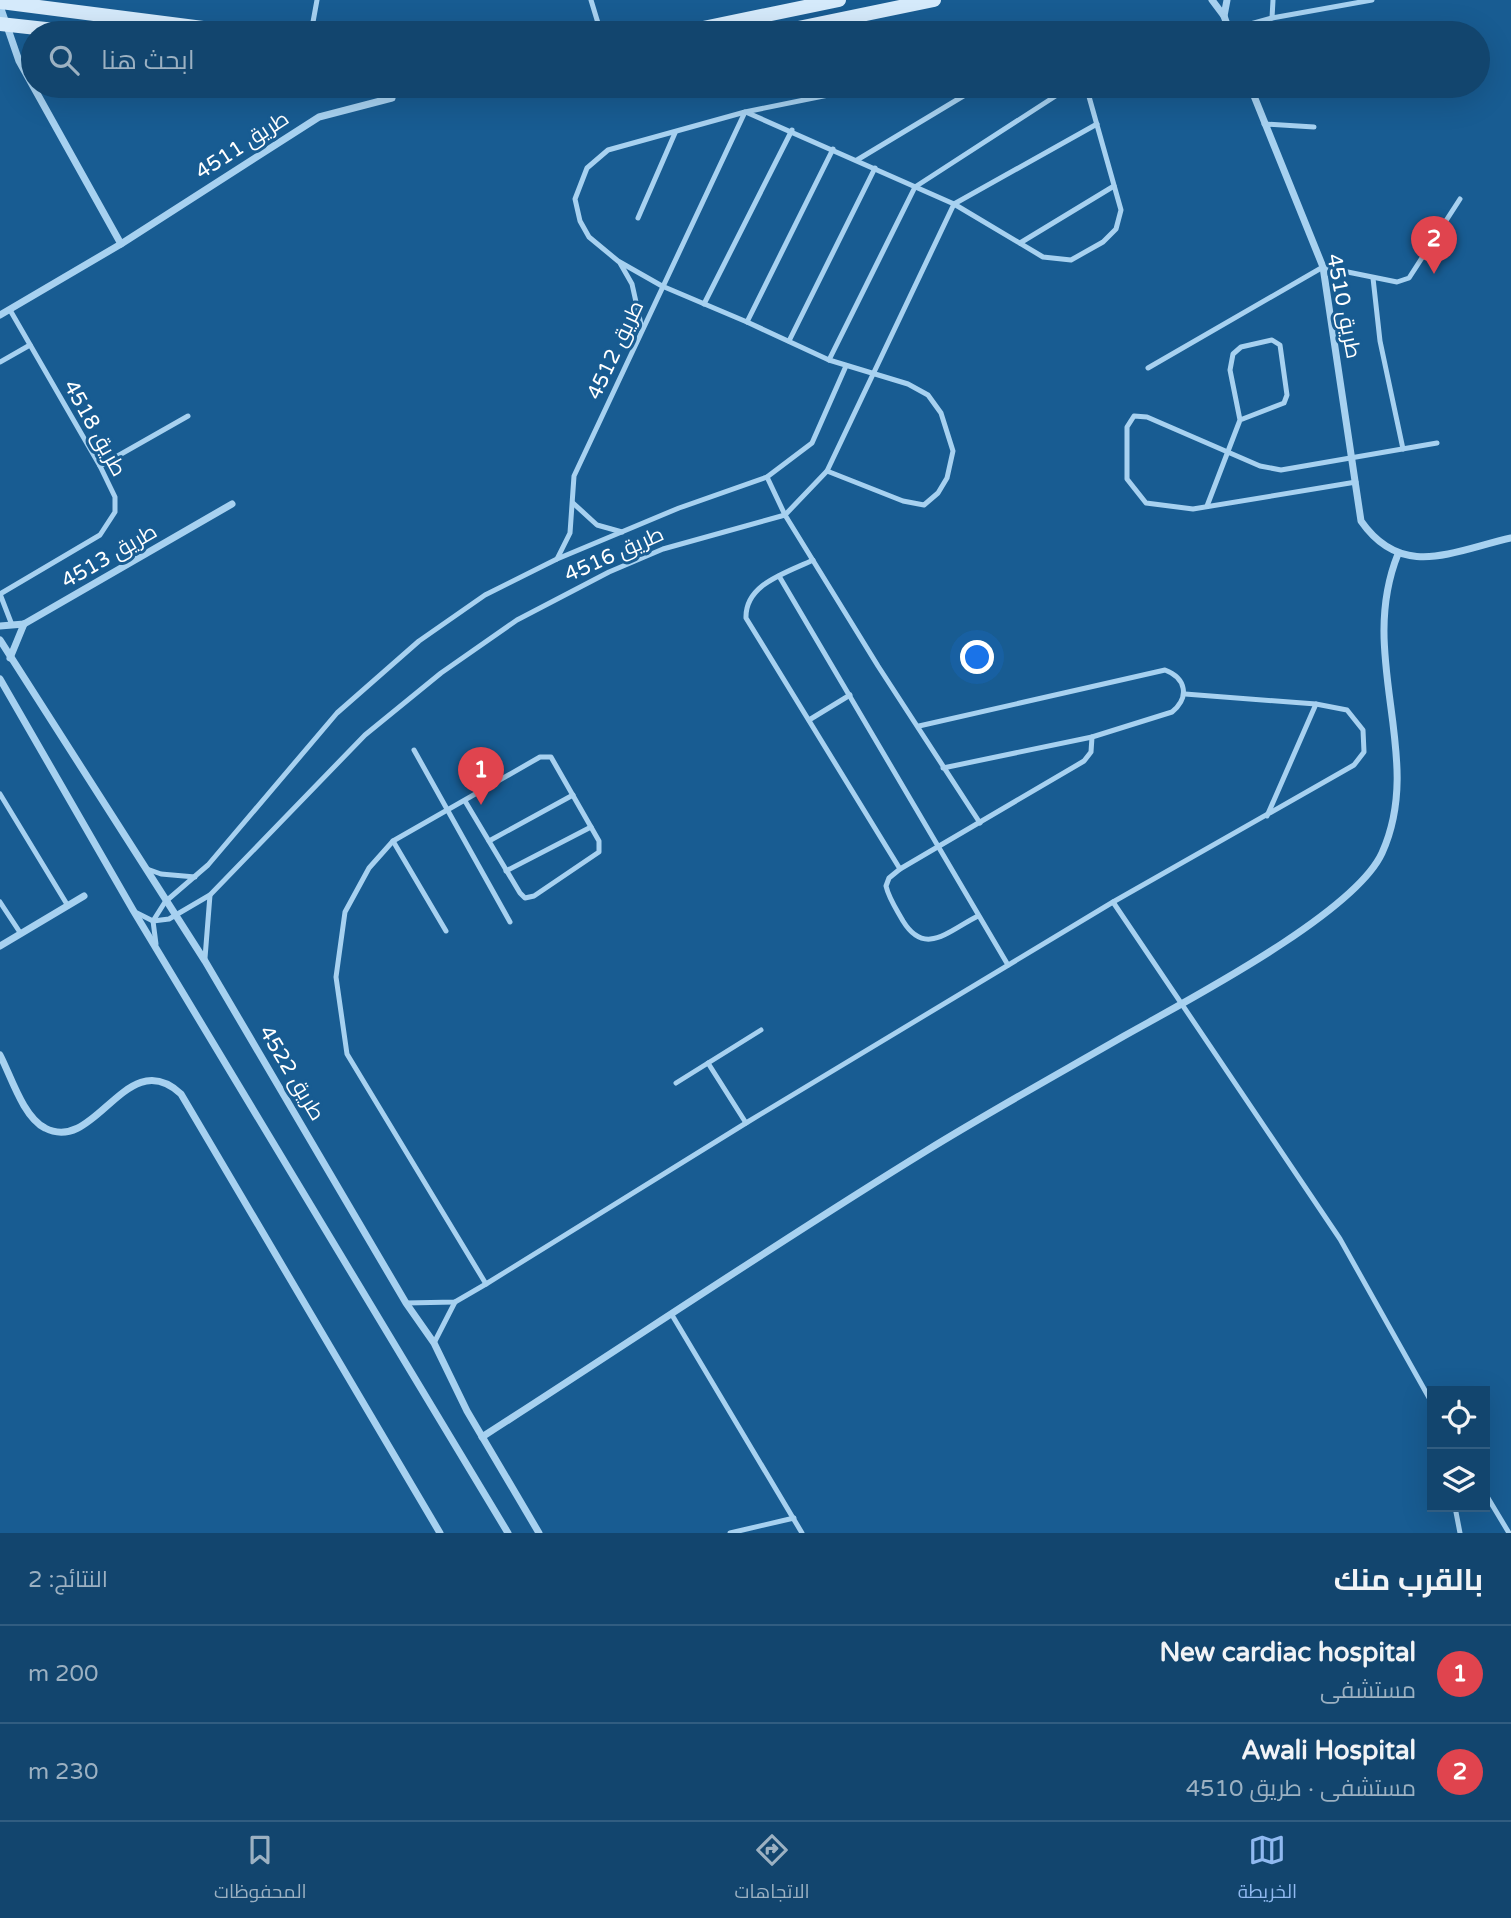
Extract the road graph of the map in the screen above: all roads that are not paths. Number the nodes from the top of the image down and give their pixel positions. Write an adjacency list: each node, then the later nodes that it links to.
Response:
1 (317, 0): 13 (lane)
2 (591, 0): 14 (lane)
3 (934, 0): 16 (street)
4 (1212, 0): 10 (street)
5 (1227, 0): 10 (street)
6 (1273, 0): 11 (lane)
7 (1373, 0): 11 (lane)
8 (830, 1): 15 (street)
9 (0, 4): 12 (street); 19 (street)
10 (1224, 16): 17 (street)
11 (1272, 18): 18 (lane)
12 (142, 21)
13 (314, 21)
14 (597, 21)
15 (736, 21)
16 (833, 21)
17 (1226, 21)
18 (1263, 21)
19 (4, 24): 20 (street)
20 (21, 65)
21 (40, 98): 43 (street)
22 (393, 98): 43 (street, طريق 4511)
23 (814, 98): 28 (lane, طريق 4512)
24 (960, 98): 35 (lane)
25 (1052, 98): 38 (lane)
26 (1089, 98): 29 (lane)
27 (1254, 98): 30 (street, طريق 4510)
28 (745, 112): 32 (lane); 33 (lane, طريق 4512); 47 (lane)
29 (1097, 124): 37 (lane); 40 (lane)
30 (1264, 124): 31 (lane); 45 (street, طريق 4510)
31 (1314, 127)
32 (792, 130): 34 (lane); 48 (lane)
33 (675, 133): 41 (lane); 44 (lane, طريق 4512)
34 (833, 149): 35 (lane); 51 (lane)
35 (857, 160): 36 (lane)
36 (875, 168): 38 (lane); 53 (lane)
37 (1114, 186): 42 (lane); 42 (lane)
38 (915, 187): 40 (lane); 55 (lane)
39 (1460, 199): 46 (lane)
40 (954, 204): 42 (lane); 59 (lane)
41 (638, 218)
42 (1020, 243)
43 (121, 244): 49 (street, طريق 4511)
44 (618, 261): 47 (lane, طريق 4512); 52 (lane)
45 (1323, 267): 46 (lane); 58 (lane); 65 (street, طريق 4510)
46 (1373, 278): 63 (lane)
47 (662, 286): 48 (lane); 52 (lane, طريق 4512)
48 (704, 304): 51 (lane)
49 (10, 310): 50 (street, طريق 4511); 54 (lane, طريق 4518)
50 (0, 315)
51 (747, 321): 53 (lane)
52 (642, 329): 70 (lane, طريق 4512)
53 (789, 341): 55 (lane)
54 (30, 345): 56 (lane); 66 (lane, طريق 4518)
55 (829, 360): 57 (lane)
56 (0, 362)
57 (846, 366): 59 (lane); 68 (lane, طريق 4516)
58 (1148, 368)
59 (872, 374): 67 (lane); 67 (lane)
60 (188, 416): 66 (lane)
61 (1240, 420): 61 (lane); 64 (lane)
62 (1437, 443): 63 (lane)
63 (1403, 449): 65 (lane)
64 (1226, 451): 65 (lane); 72 (lane); 72 (lane)
65 (1352, 457): 69 (street, طريق 4510)
66 (100, 466): 80 (lane, طريق 4518)
67 (827, 471): 73 (lane)
68 (766, 477): 73 (lane); 74 (lane, طريق 4516)
69 (1356, 482): 72 (lane); 76 (street, طريق 4510)
70 (573, 503): 74 (lane); 77 (lane, طريق 4512)
71 (232, 504): 81 (street, طريق 4513)
72 (1206, 507)
73 (785, 515): 78 (lane); 109 (lane, طريق 4516)
74 (622, 532): 77 (lane, طريق 4516)
75 (1511, 538): 76 (street)
76 (1398, 554): 126 (street)
77 (556, 559): 108 (lane, طريق 4516)
78 (813, 560): 79 (lane); 91 (lane)
79 (779, 576): 88 (lane); 90 (lane)
80 (0, 594): 82 (lane)
81 (24, 624): 82 (street, طريق 4513); 85 (street)
82 (12, 625): 83 (street, طريق 4513)
83 (0, 626)
84 (0, 640): 85 (street, طريق 4522)
85 (10, 658): 105 (street, طريق 4522)
86 (0, 679): 115 (street)
87 (1185, 694): 89 (lane); 91 (lane); 92 (lane)
88 (850, 695): 90 (lane); 104 (lane)
89 (1316, 704): 99 (lane); 99 (lane)
90 (809, 720): 106 (lane)
91 (919, 726): 94 (lane)
92 (1092, 737): 94 (lane); 100 (lane)
93 (415, 750): 98 (lane)
94 (943, 768): 100 (lane)
95 (0, 794): 114 (lane)
96 (573, 795): 97 (lane); 101 (lane); 103 (lane)
97 (465, 801): 98 (lane); 103 (lane)
98 (449, 811): 102 (lane); 119 (lane)
99 (1267, 816): 113 (lane)
100 (979, 823): 104 (lane)
101 (591, 827): 107 (lane); 107 (lane)
102 (393, 841): 120 (lane); 132 (lane)
103 (489, 841): 107 (lane)
104 (937, 848): 106 (lane); 117 (lane)
105 (144, 868): 108 (lane); 112 (street, طريق 4522)
106 (900, 869): 117 (lane)
107 (506, 871)
108 (195, 877): 112 (lane, طريق 4516)
109 (210, 895): 116 (lane, طريق 4516); 124 (lane)
110 (84, 896): 114 (street)
111 (0, 901): 121 (lane)
112 (165, 902): 116 (street, طريق 4522); 118 (lane, طريق 4516)
113 (1113, 902): 125 (lane); 126 (lane)
114 (68, 906): 121 (street)
115 (133, 909): 118 (lane); 122 (street)
116 (174, 916): 118 (lane, طريق 4516); 124 (street, طريق 4522)
117 (978, 916): 125 (lane)
118 (153, 921): 122 (lane)
119 (510, 922)
120 (446, 931)
121 (21, 934): 123 (street)
122 (156, 946): 143 (street)
123 (0, 947)
124 (205, 961): 134 (street, طريق 4522)
125 (1008, 965): 131 (lane)
126 (1184, 1003): 135 (street); 137 (lane)
127 (761, 1030): 129 (lane)
128 (0, 1055): 142 (street)
129 (708, 1063): 130 (lane); 131 (lane)
130 (676, 1083)
131 (746, 1123): 132 (lane)
132 (485, 1284): 133 (lane)
133 (454, 1302): 134 (lane); 136 (lane)
134 (406, 1303): 136 (street, طريق 4522)
135 (672, 1315): 138 (street); 141 (lane)
136 (434, 1343): 138 (street, طريق 4522)
137 (1427, 1394)
138 (482, 1437): 144 (street, طريق 4522)
139 (1490, 1501): 148 (lane)
140 (1456, 1512): 147 (lane)
141 (794, 1518): 145 (lane); 146 (lane)
142 (440, 1533)
143 (508, 1533)
144 (539, 1533)
145 (730, 1533)
146 (802, 1533)
147 (1460, 1533)
148 (1509, 1533)

